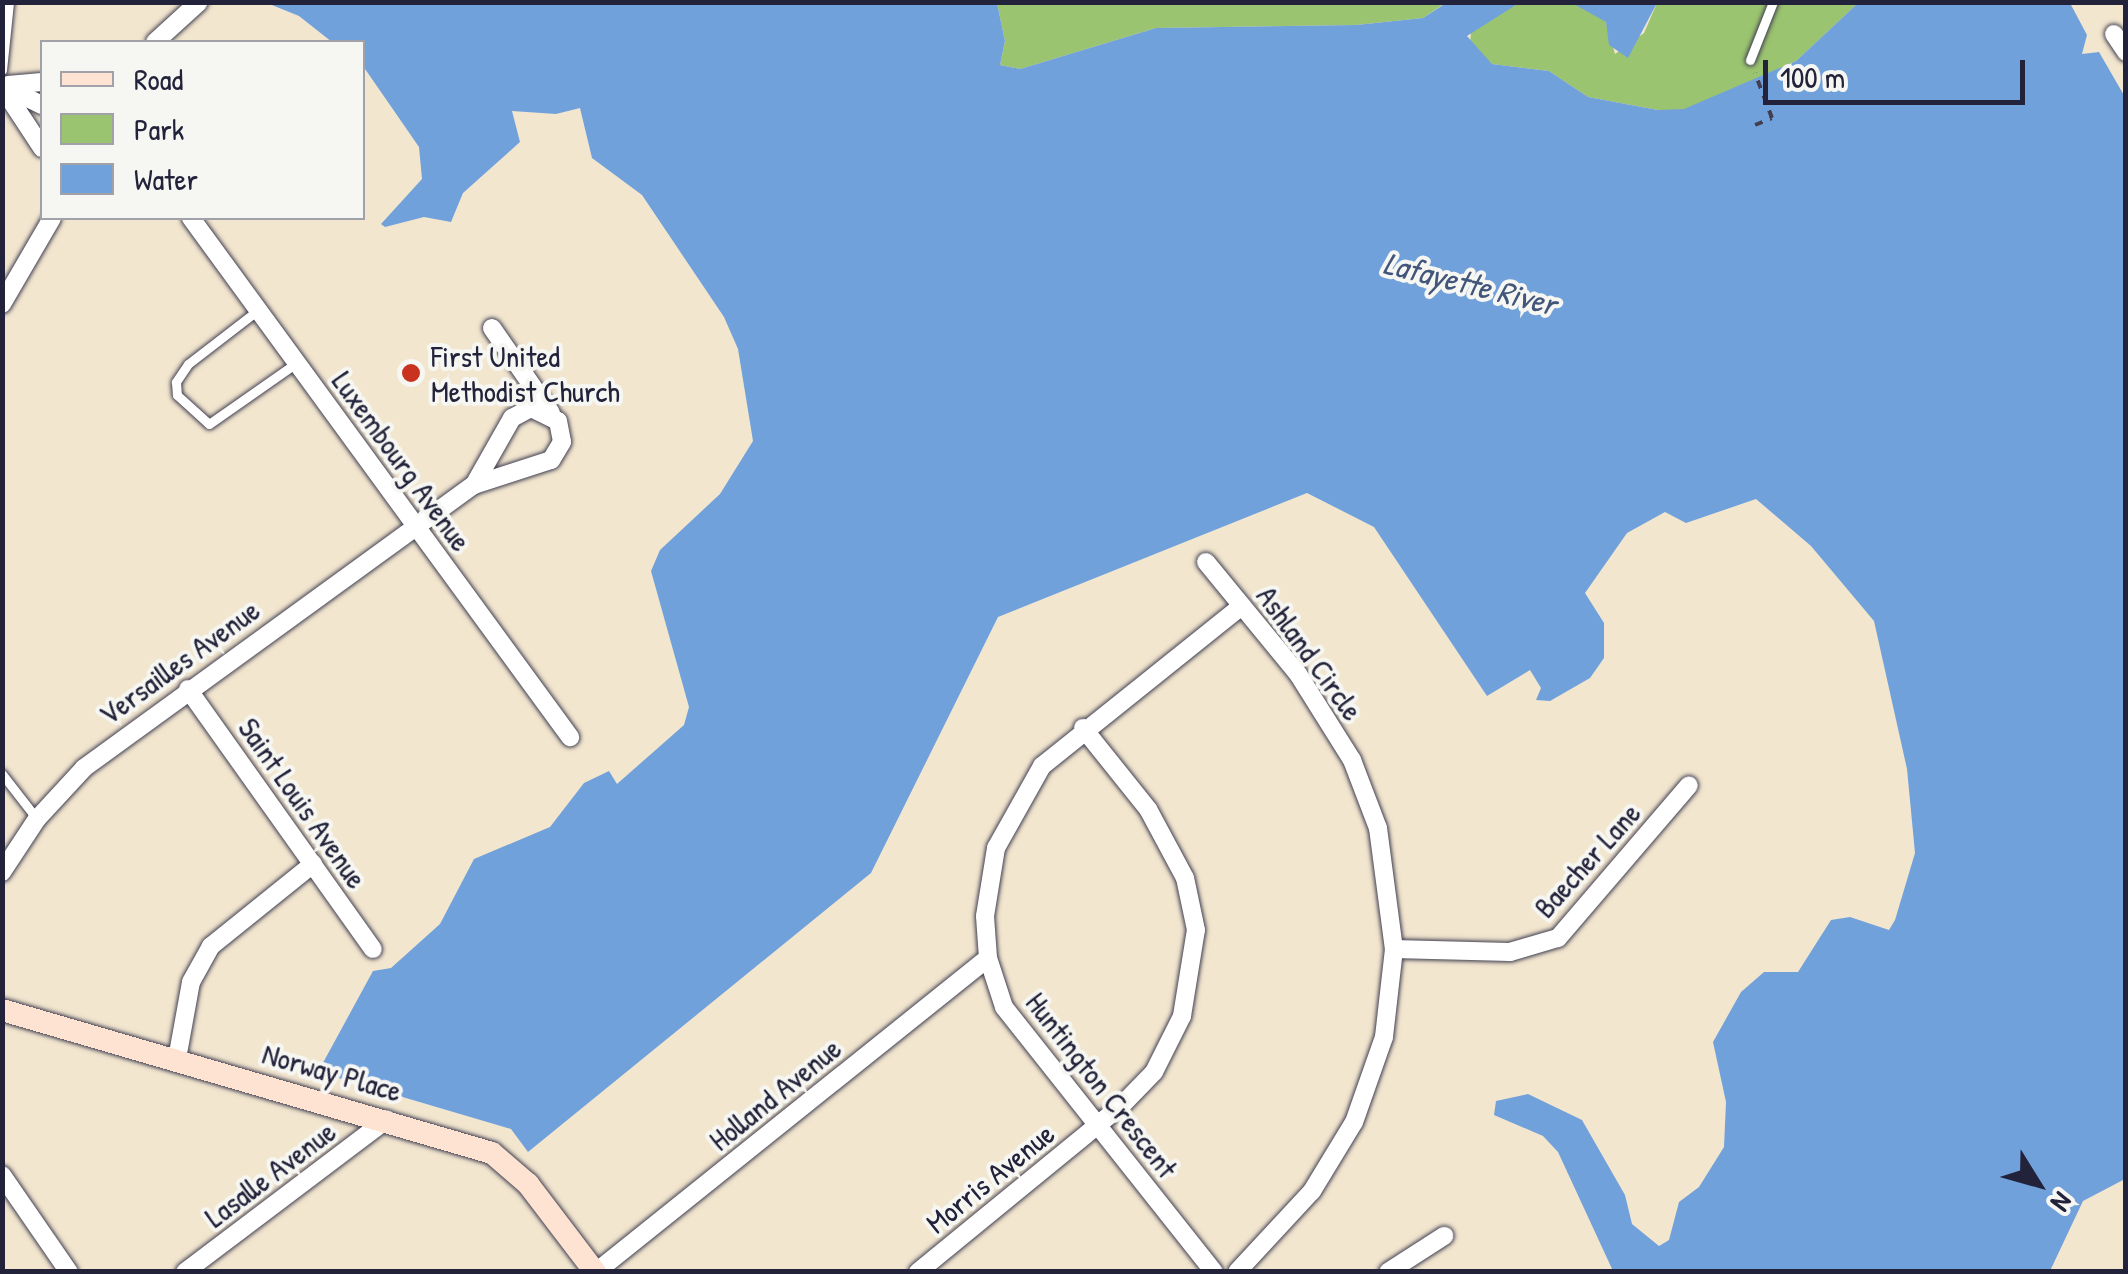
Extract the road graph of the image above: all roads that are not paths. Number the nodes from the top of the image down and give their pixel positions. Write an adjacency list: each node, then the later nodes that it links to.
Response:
1 (9, 2): 8 (lane)
2 (200, 2): 5 (street)
3 (1773, 2): 7 (lane)
4 (2114, 34): 6 (street)
5 (158, 40)
6 (2126, 52)
7 (1750, 60)
8 (2, 70)
9 (40, 82): 10 (street)
10 (2, 86): 11 (street); 12 (street)
11 (40, 104)
12 (40, 145)
13 (50, 220): 15 (street)
14 (192, 220): 16 (street, Luxembourg Avenue)
15 (2, 304)
16 (258, 310): 18 (street, Luxembourg Avenue); 18 (lane)
17 (492, 328): 19 (street)
18 (296, 364): 21 (street, Luxembourg Avenue)
19 (551, 413): 20 (street); 20 (street)
20 (474, 485): 21 (street, Versailles Avenue)
21 (414, 523): 24 (street, Versailles Avenue); 26 (street, Luxembourg Avenue)
22 (1206, 562): 23 (street, Ashland Circle)
23 (1242, 606): 25 (street, Huntington Crescent); 33 (street, Ashland Circle)
24 (188, 689): 29 (street, Versailles Avenue); 30 (street, Saint Louis Avenue)
25 (1083, 728): 34 (street, Huntington Crescent); 38 (street, Morris Avenue)
26 (570, 737)
27 (2, 774): 29 (lane)
28 (1689, 786): 33 (street, Baecher Lane)
29 (38, 819): 31 (street, Versailles Avenue)
30 (313, 864): 32 (street, Saint Louis Avenue); 36 (street)
31 (2, 872)
32 (373, 948)
33 (1394, 949): 46 (street, Ashland Circle)
34 (988, 958): 38 (street, Huntington Crescent); 43 (street, Holland Avenue)
35 (2, 1010): 36 (street, Norway Place)
36 (176, 1060): 37 (street, Norway Place)
37 (388, 1119): 42 (street, Lasalle Avenue); 43 (street, Norway Place)
38 (1097, 1128): 44 (street, Morris Avenue); 45 (street, Huntington Crescent)
39 (2, 1175): 41 (street)
40 (1444, 1236): 47 (street)
41 (69, 1272)
42 (185, 1272)
43 (595, 1272)
44 (918, 1272)
45 (1214, 1272)
46 (1237, 1272)
47 (1388, 1272)

